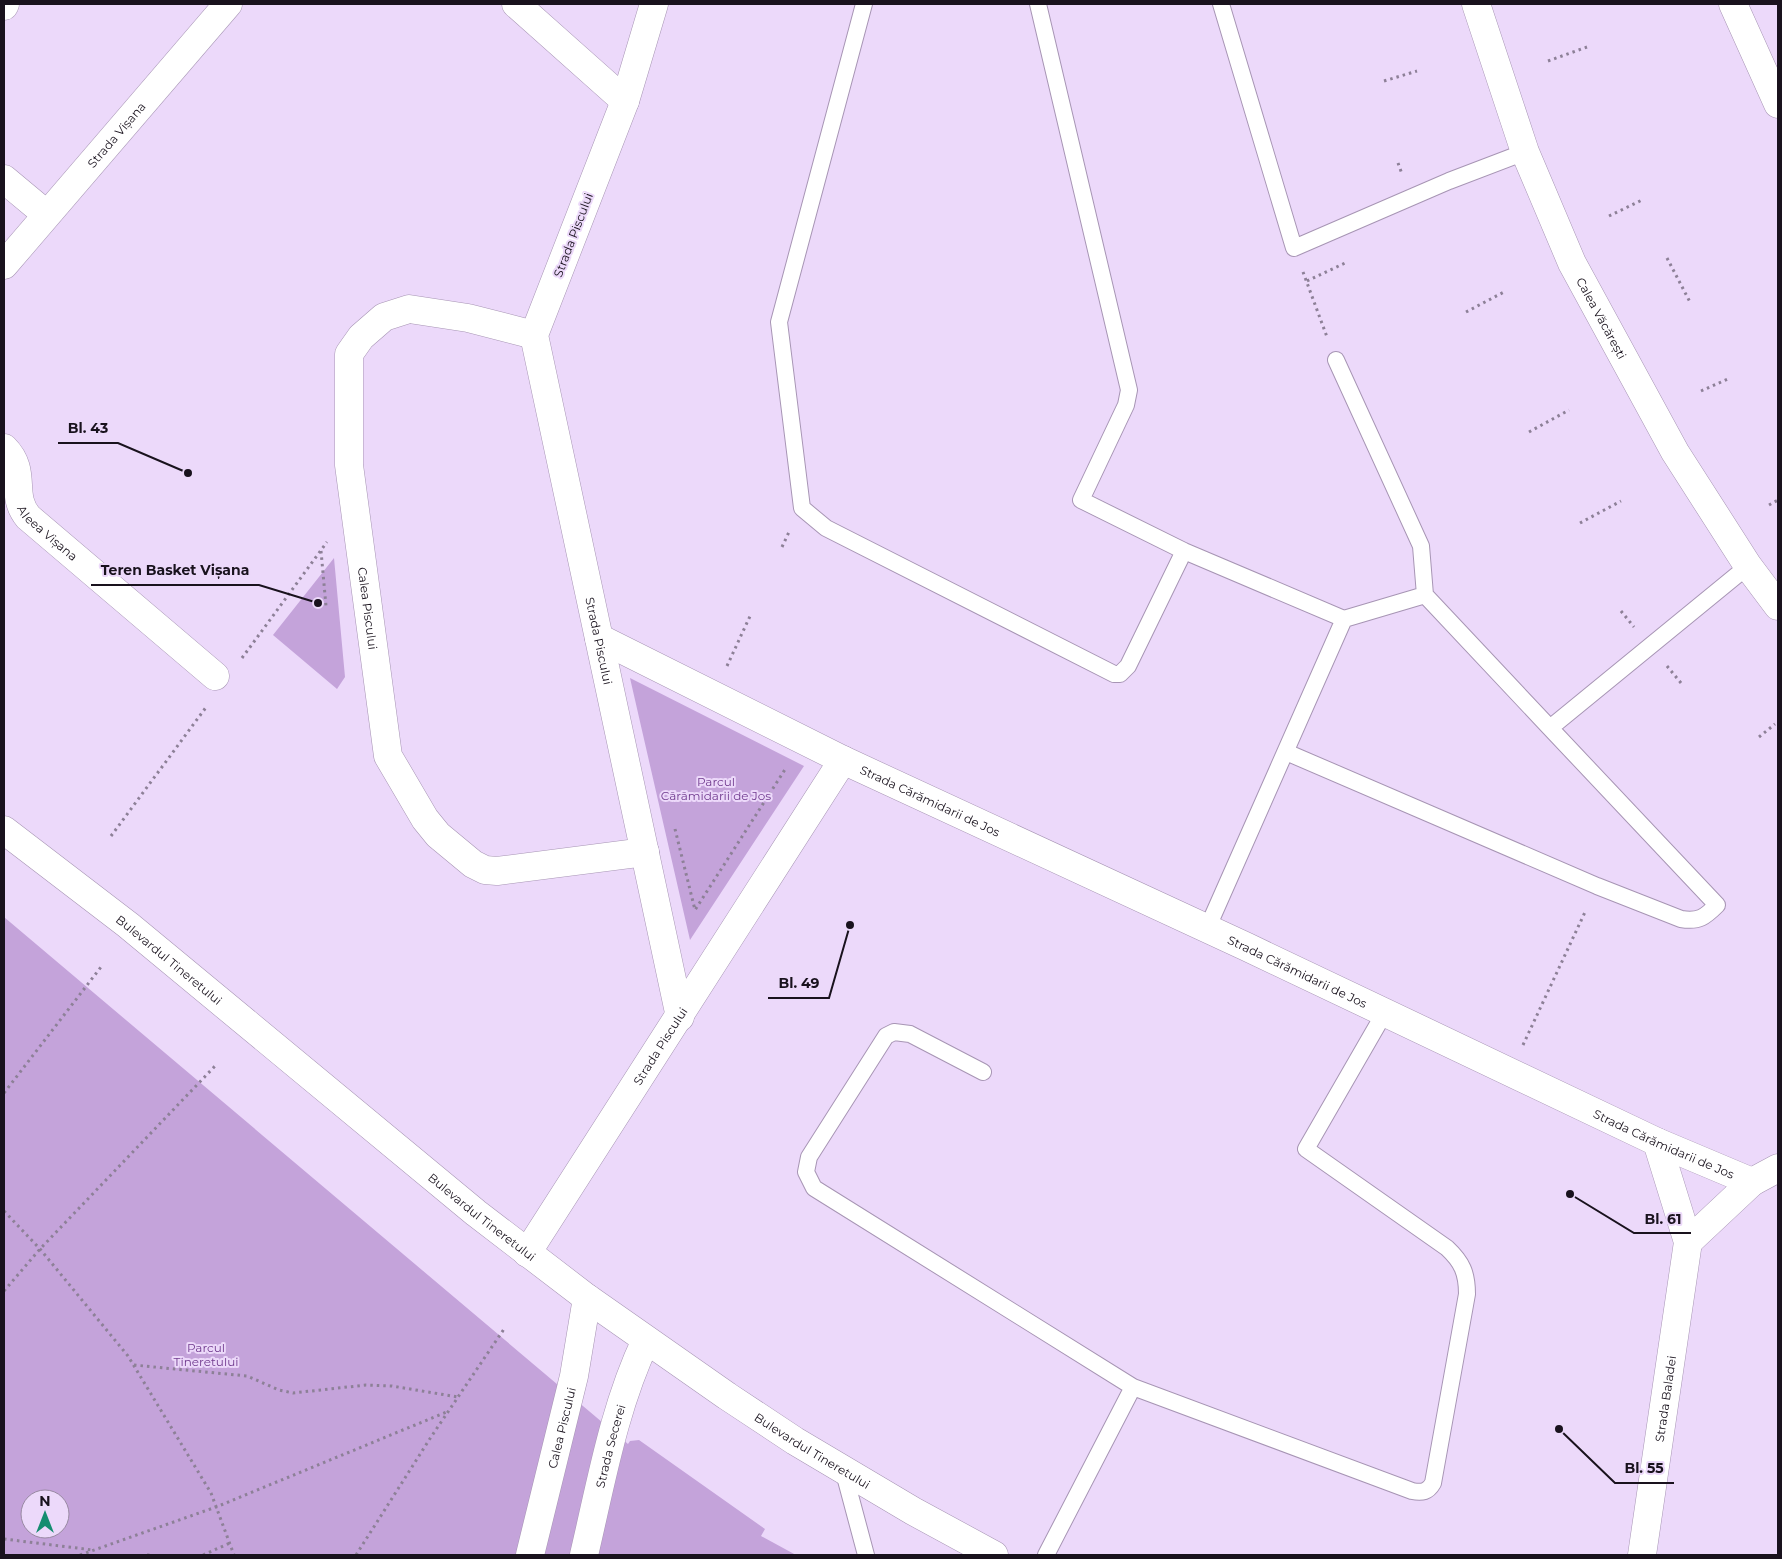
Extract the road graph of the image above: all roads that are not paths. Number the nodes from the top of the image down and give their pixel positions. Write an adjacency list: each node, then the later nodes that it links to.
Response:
1 (228, 4): 13 (street, Strada Vișana)
2 (516, 4): 9 (street)
3 (654, 4): 9 (street, Strada Piscului)
4 (864, 4): 18 (lane)
5 (1038, 4): 18 (lane)
6 (1221, 4): 11 (lane)
7 (1476, 4): 11 (street, Calea Văcărești)
8 (1733, 4): 10 (street)
9 (625, 101): 15 (street, Strada Piscului)
10 (1778, 104)
11 (1524, 152): 19 (street, Calea Văcărești)
12 (4, 179): 13 (street)
13 (46, 214): 14 (street, Strada Vișana)
14 (4, 265)
15 (534, 335): 23 (street, Strada Piscului); 29 (street, Calea Piscului)
16 (1336, 360): 20 (lane)
17 (4, 448): 24 (street, Aleea Vișana)
18 (1184, 551): 22 (lane)
19 (1748, 566): 21 (street, Calea Văcărești); 25 (lane)
20 (1425, 595): 22 (lane); 25 (lane)
21 (1778, 606)
22 (1344, 619): 26 (lane)
23 (599, 638): 27 (street, Strada Cărămidarii de Jos); 29 (street, Strada Piscului)
24 (215, 676)
25 (1550, 728): 26 (lane)
26 (1286, 752): 30 (lane)
27 (843, 760): 30 (street, Strada Cărămidarii de Jos); 32 (street)
28 (4, 830): 38 (street, Bulevardul Tineretului)
29 (645, 852): 32 (street, Strada Piscului)
30 (1207, 929): 31 (street, Strada Cărămidarii de Jos)
31 (1384, 1012): 34 (street, Strada Cărămidarii de Jos); 41 (lane)
32 (680, 1017): 38 (street, Strada Piscului)
33 (983, 1072): 41 (lane)
34 (1657, 1142): 36 (street, Strada Cărămidarii de Jos); 37 (street, Strada Baladei)
35 (1778, 1168): 36 (street)
36 (1752, 1182): 37 (street)
37 (1688, 1242): 48 (street, Strada Baladei)
38 (527, 1253): 39 (street, Bulevardul Tineretului)
39 (587, 1298): 40 (street, Bulevardul Tineretului); 43 (street, Calea Piscului)
40 (646, 1340): 42 (street, Bulevardul Tineretului); 44 (street, Strada Secerei)
41 (1133, 1387): 47 (lane)
42 (843, 1469): 45 (lane); 46 (street, Bulevardul Tineretului)
43 (530, 1555)
44 (584, 1555)
45 (866, 1555)
46 (993, 1555)
47 (1046, 1555)
48 (1642, 1555)

